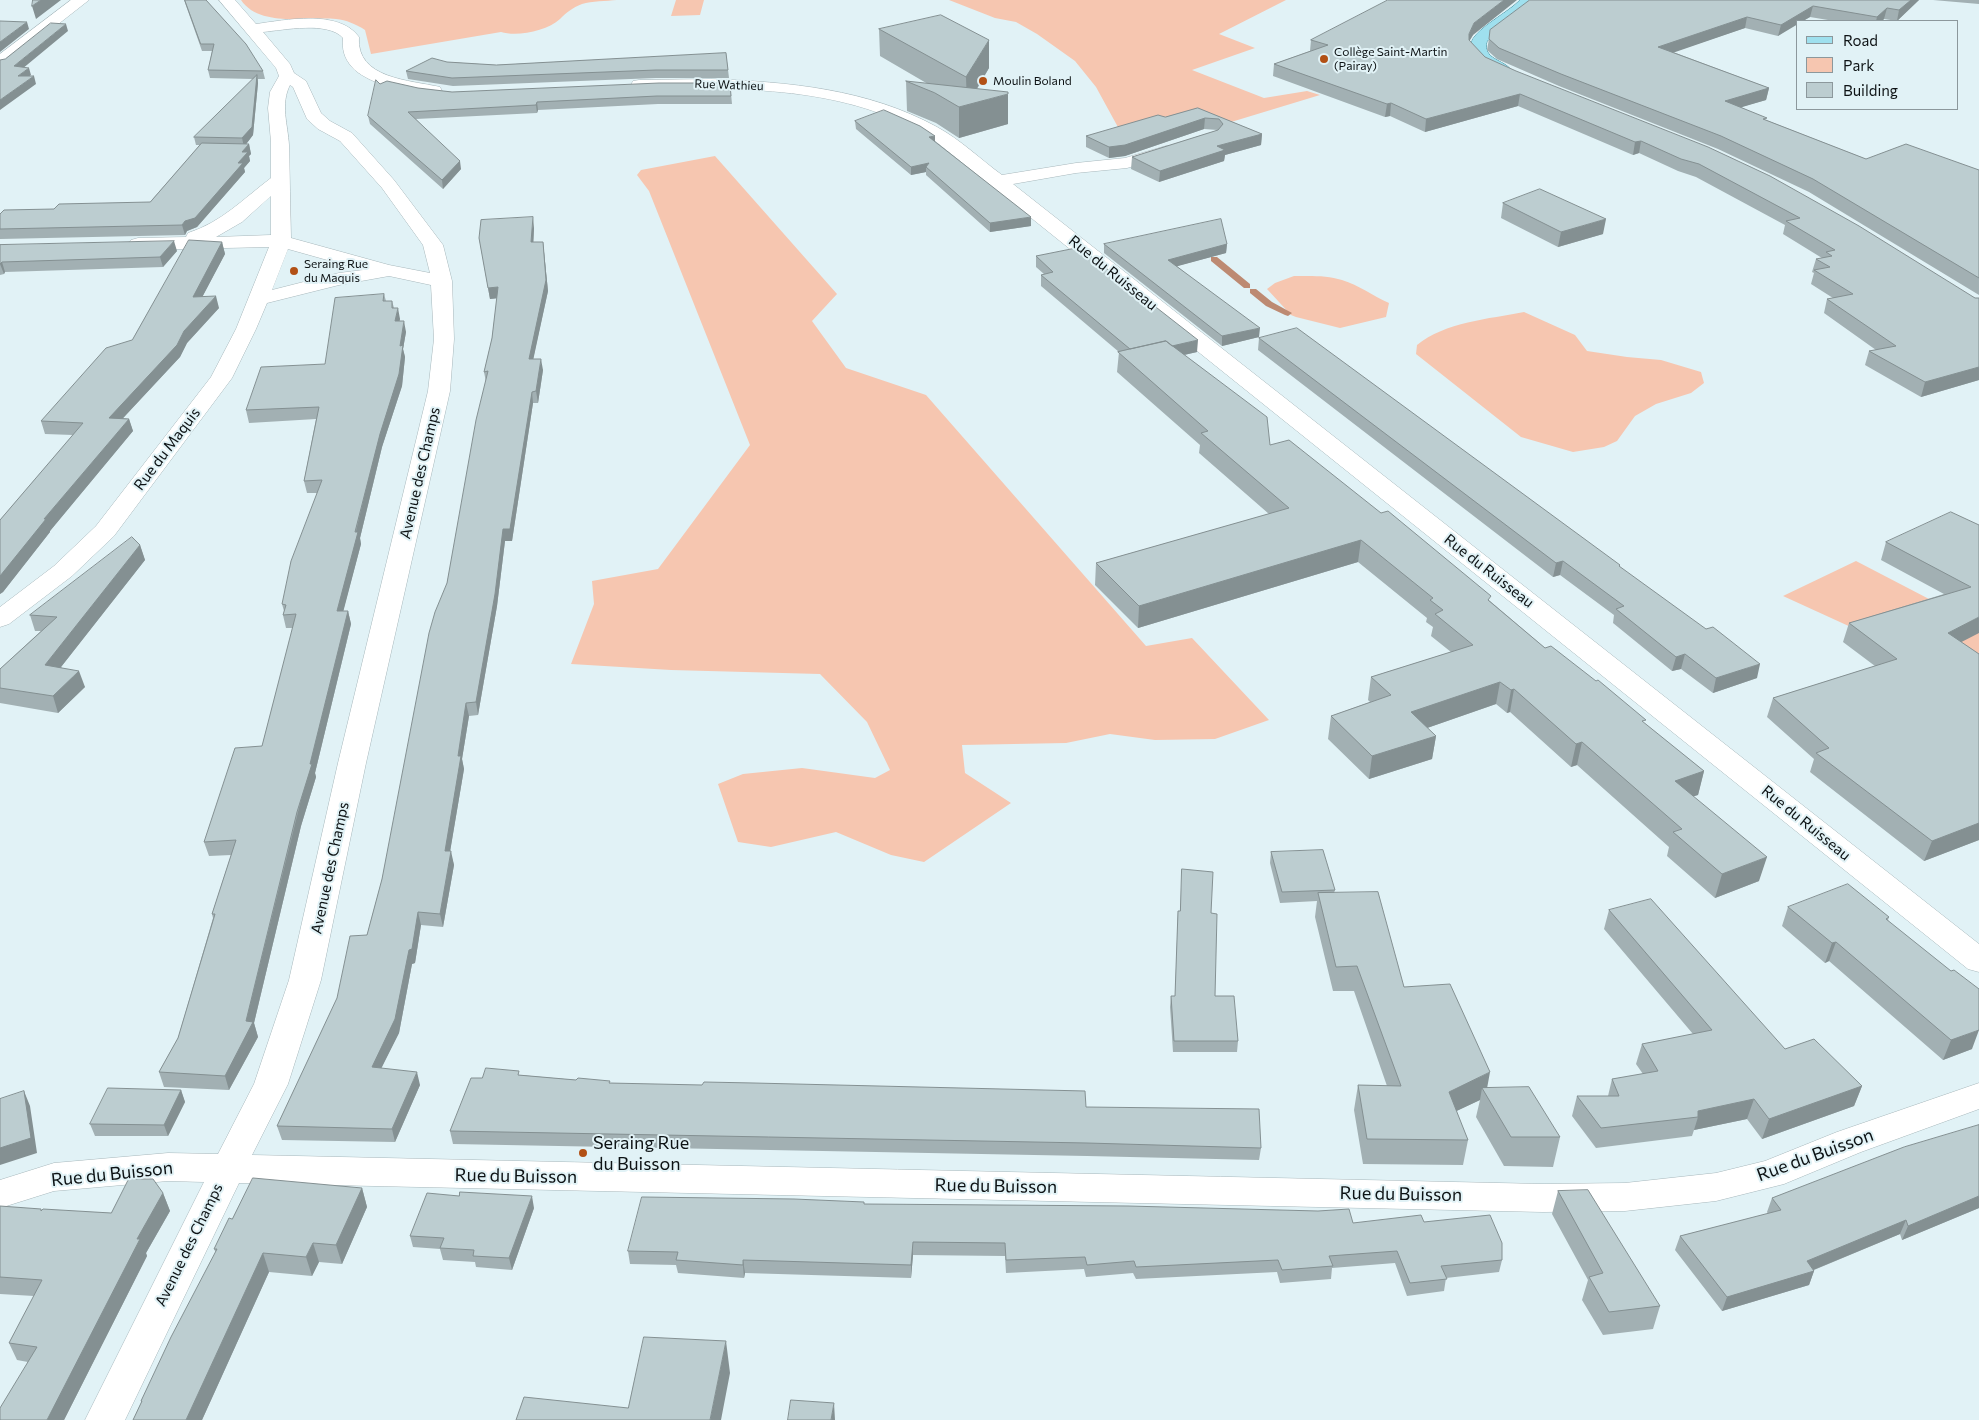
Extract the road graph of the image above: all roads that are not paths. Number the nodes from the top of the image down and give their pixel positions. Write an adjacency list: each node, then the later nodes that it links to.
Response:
1 (81, 0): 5 (street)
2 (226, 0): 4 (street)
3 (1528, 0): 7 (main road)
4 (251, 30): 6 (street); 9 (street)
5 (0, 62)
6 (287, 76): 10 (street); 10 (street)
7 (1519, 77)
8 (620, 86): 13 (street, Rue Wathieu)
9 (452, 93)
10 (298, 130): 12 (street); 18 (street, Avenue des Champs)
11 (1185, 144): 13 (street)
12 (280, 180): 14 (street); 15 (street)
13 (998, 181): 21 (street, Rue du Ruisseau)
14 (281, 241): 15 (street); 17 (street); 19 (street, Rue du Maquis)
15 (173, 243): 16 (street)
16 (115, 245)
17 (395, 272): 18 (street); 19 (street)
18 (442, 281): 23 (street, Avenue des Champs)
19 (258, 298): 20 (street, Rue du Maquis)
20 (0, 619)
21 (1979, 961)
22 (1979, 1096): 23 (street, Rue du Buisson)
23 (227, 1169): 24 (street, Rue du Buisson); 25 (street, Avenue des Champs)
24 (0, 1194)
25 (104, 1420)

